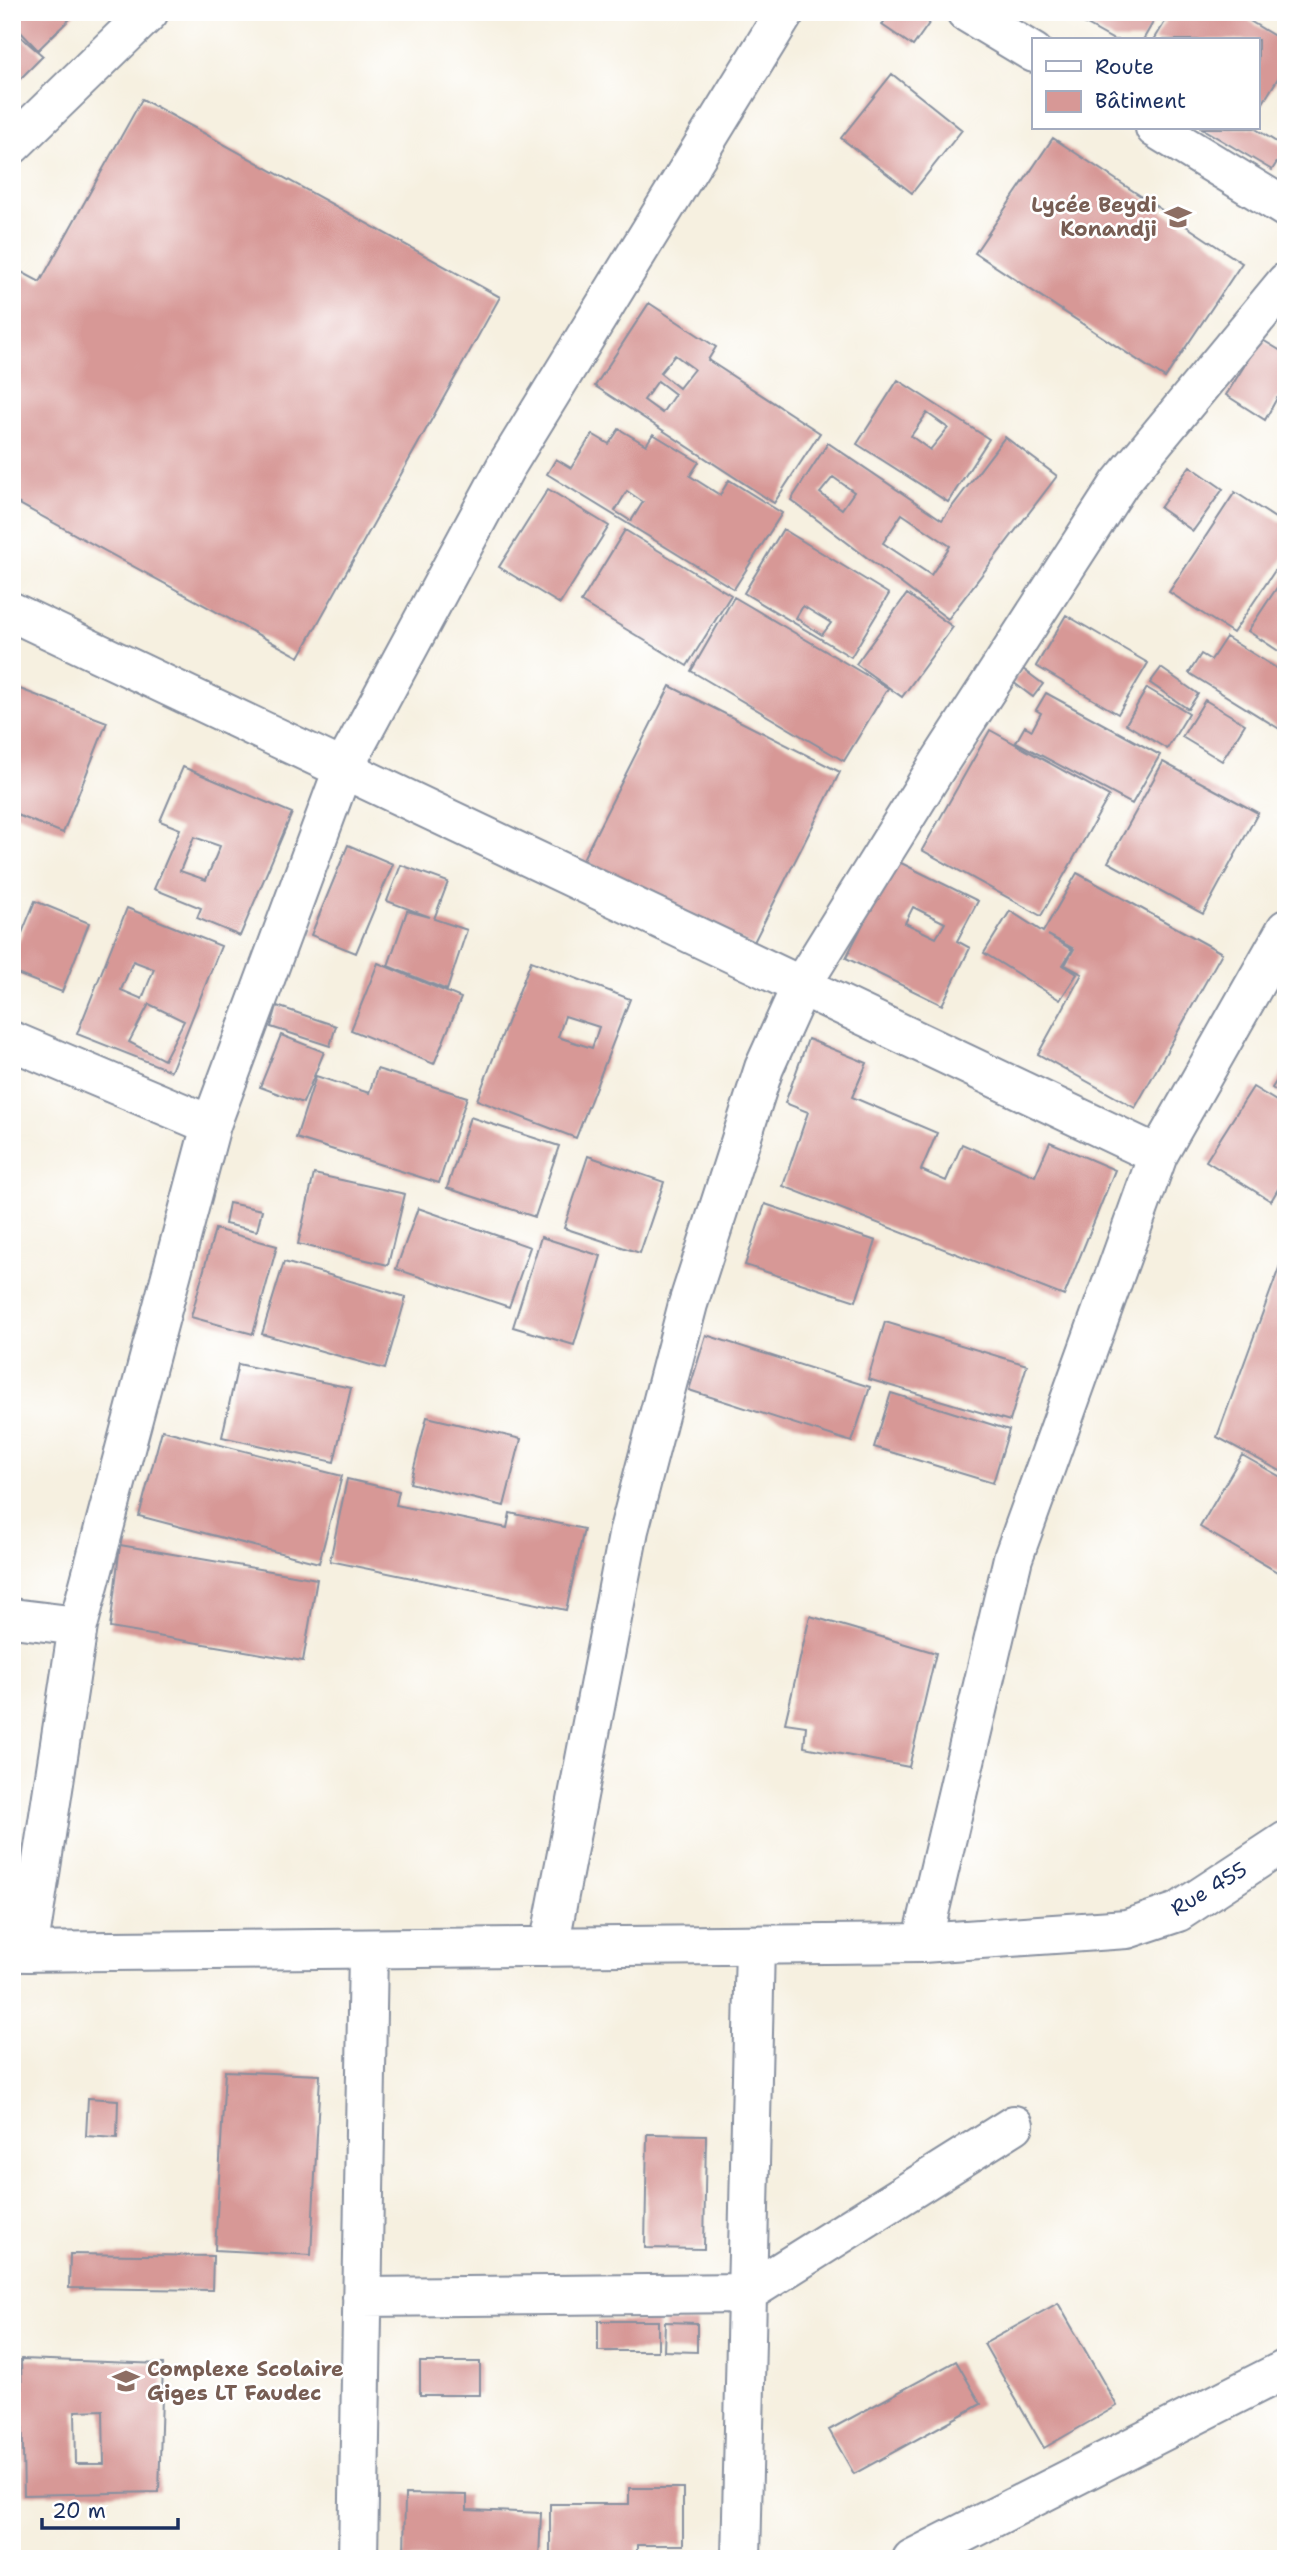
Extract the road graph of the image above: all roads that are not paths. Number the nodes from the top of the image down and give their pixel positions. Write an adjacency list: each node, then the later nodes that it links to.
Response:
1 (149, 12): 6 (street)
2 (785, 12): 10 (street)
3 (967, 12): 4 (street)
4 (1032, 52)
5 (1158, 130): 7 (street)
6 (12, 145)
7 (1286, 208)
8 (1286, 282): 12 (street)
9 (12, 612): 10 (street)
10 (343, 769): 12 (street); 14 (street)
11 (1286, 929): 15 (street)
12 (801, 986): 15 (street); 21 (street)
13 (12, 1041): 14 (street)
14 (211, 1125): 17 (street)
15 (1158, 1155): 19 (street)
16 (12, 1618): 17 (street)
17 (78, 1626): 23 (street)
18 (1284, 1837): 19 (street, Rue 455)
19 (922, 1943): 20 (street, Rue 455)
20 (755, 1945): 21 (street, Rue 455); 25 (street)
21 (549, 1947): 22 (street, Rue 455)
22 (368, 1948): 23 (street, Rue 455); 26 (street)
23 (20, 1952)
24 (1014, 2125): 25 (street)
25 (747, 2293): 26 (street); 29 (street)
26 (362, 2297): 28 (street)
27 (1286, 2369): 30 (street)
28 (358, 2559)
29 (741, 2559)
30 (912, 2559)

